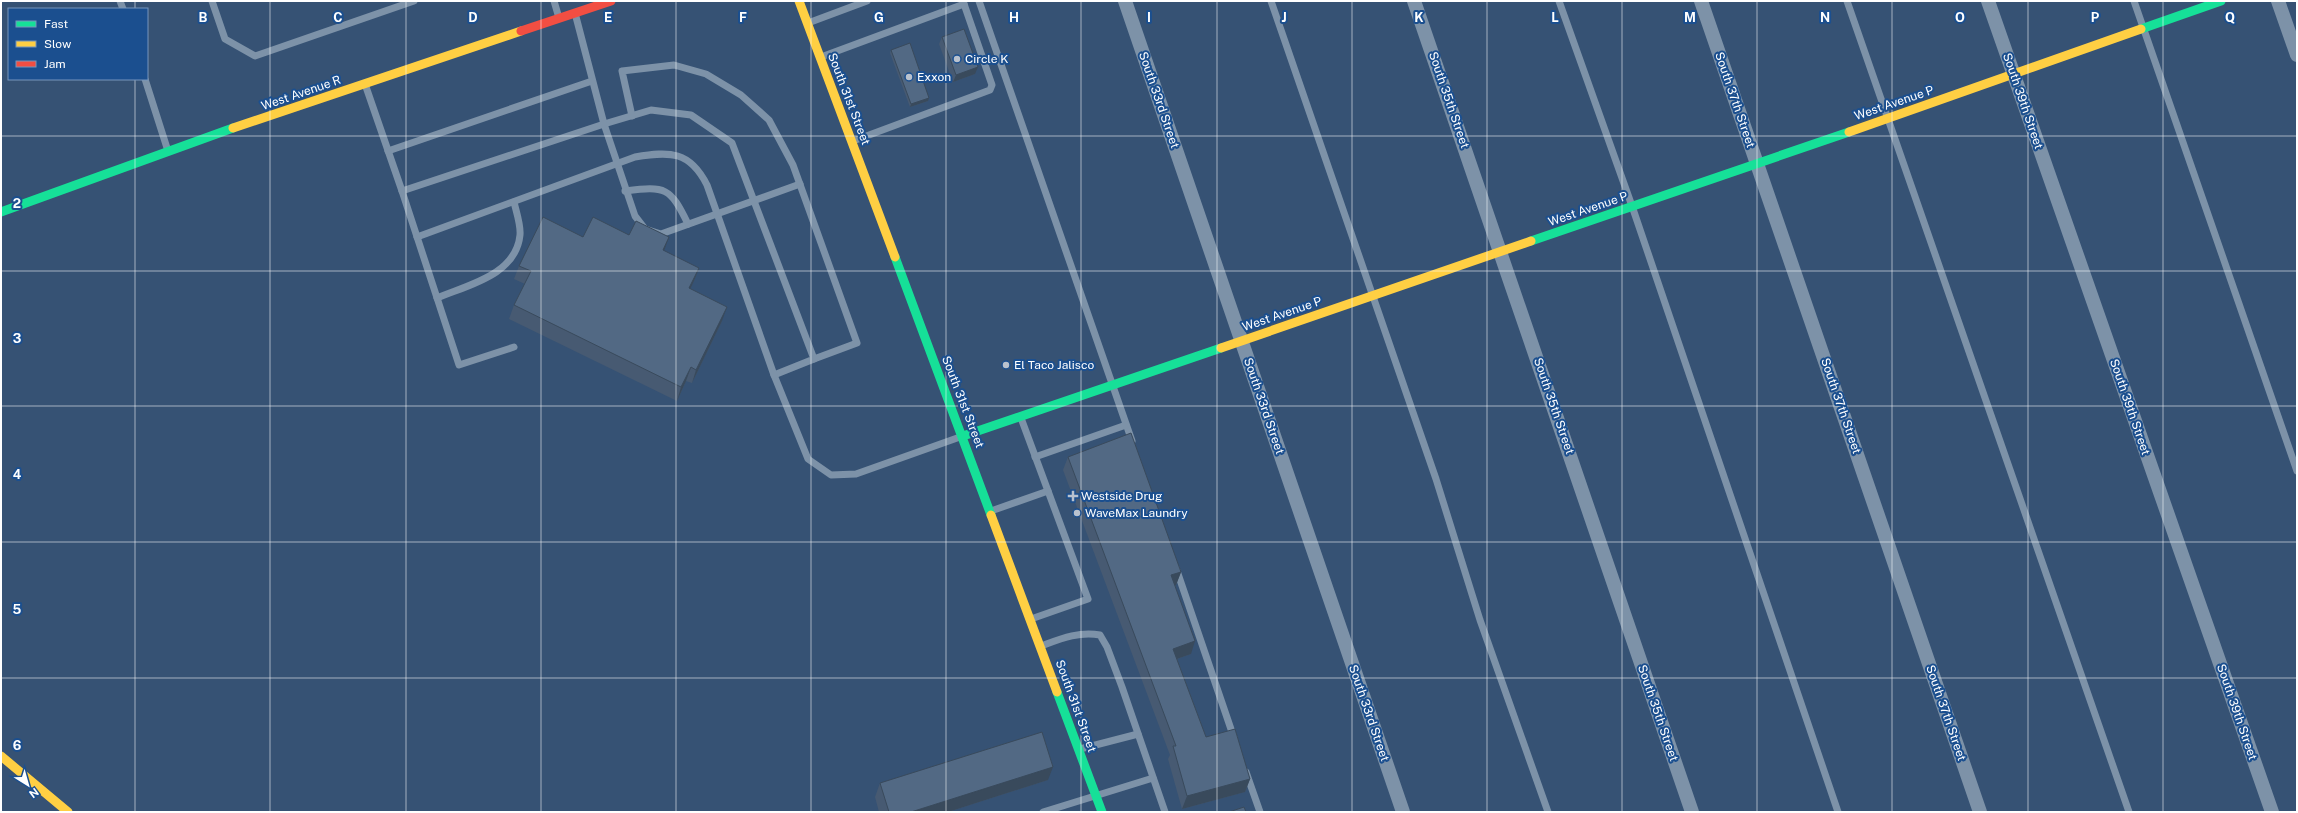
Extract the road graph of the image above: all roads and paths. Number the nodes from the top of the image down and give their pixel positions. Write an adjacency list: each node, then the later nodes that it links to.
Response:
1 (212, 1): 2 (lane)
2 (414, 1)
3 (554, 1): 21 (lane)
4 (611, 1): 20 (street, West Avenue R)
5 (799, 1): 22 (street, South 31st Street)
6 (867, 1): 19 (lane)
7 (979, 1): 55 (lane)
8 (1125, 1): 51 (street, South 33rd Street)
9 (1271, 1): 49 (lane)
10 (1414, 1): 48 (street, South 35th Street)
11 (1559, 1): 43 (lane)
12 (1701, 1): 37 (street, South 37th Street)
13 (1847, 1): 31 (lane)
14 (1988, 1): 26 (street, South 39th Street)
15 (2134, 1): 23 (lane)
16 (2221, 1): 23 (street, West Avenue P)
17 (2278, 1): 24 (street)
18 (963, 2): 25 (lane); 33 (lane)
19 (852, 4): 22 (lane)
20 (575, 13): 21 (street, West Avenue R); 28 (lane)
21 (559, 18): 29 (street, West Avenue R)
22 (808, 24): 25 (street, South 31st Street)
23 (2143, 28): 26 (street, West Avenue P); 61 (lane)
24 (2297, 55)
25 (820, 57): 33 (street, South 31st Street)
26 (2013, 73): 31 (street, West Avenue P); 85 (street, South 39th Street)
27 (145, 80): 34 (lane)
28 (592, 81): 32 (lane); 35 (lane)
29 (365, 84): 34 (street, West Avenue R); 35 (lane)
30 (632, 116): 32 (lane); 38 (lane); 41 (lane)
31 (1887, 118): 37 (street, West Avenue P); 84 (lane)
32 (604, 124): 36 (lane); 39 (lane)
33 (852, 141): 58 (street, South 31st Street)
34 (168, 150): 44 (street, West Avenue R)
35 (388, 151): 39 (lane)
36 (617, 164): 40 (lane); 42 (lane); 45 (lane)
37 (1757, 164): 43 (street, West Avenue P); 83 (street, South 37th Street)
38 (800, 184): 41 (lane); 53 (lane)
39 (402, 191): 47 (lane)
40 (625, 191): 46 (lane); 46 (lane)
41 (755, 200): 45 (lane); 53 (lane)
42 (514, 202): 47 (lane); 50 (lane)
43 (1632, 206): 48 (street, West Avenue P); 82 (lane)
44 (1, 212)
45 (717, 214): 46 (lane); 54 (lane)
46 (688, 224)
47 (417, 237): 50 (lane)
48 (1501, 252): 49 (street, West Avenue P); 81 (street, South 35th Street)
49 (1372, 295): 51 (street, West Avenue P); 80 (lane)
50 (437, 298): 52 (lane)
51 (1242, 341): 55 (street, West Avenue P); 79 (street, South 33rd Street)
52 (514, 347)
53 (814, 359): 54 (lane)
54 (774, 375): 58 (lane)
55 (1112, 385): 56 (street, West Avenue P); 57 (lane)
56 (1020, 416): 58 (street, West Avenue P); 60 (lane)
57 (1126, 425): 59 (lane); 60 (lane)
58 (963, 436): 63 (street, South 31st Street)
59 (1134, 447)
60 (1035, 457): 62 (lane)
61 (2297, 471)
62 (1048, 491): 63 (lane); 65 (lane)
63 (990, 511): 65 (street, South 31st Street)
64 (1172, 557): 68 (lane)
65 (1031, 619): 66 (street, South 31st Street)
66 (1041, 646): 67 (lane); 69 (street, South 31st Street)
67 (1138, 734): 69 (lane); 72 (lane)
68 (1237, 744)
69 (1079, 750): 73 (street, South 31st Street)
70 (1, 756): 74 (street)
71 (1245, 767): 78 (lane)
72 (1153, 778): 73 (lane); 77 (lane)
73 (1096, 794): 75 (lane); 76 (street, South 31st Street)
74 (68, 812)
75 (1043, 812)
76 (1102, 812)
77 (1164, 812)
78 (1260, 812)
79 (1403, 812)
80 (1548, 812)
81 (1692, 812)
82 (1838, 812)
83 (1980, 812)
84 (2128, 812)
85 (2272, 812)

